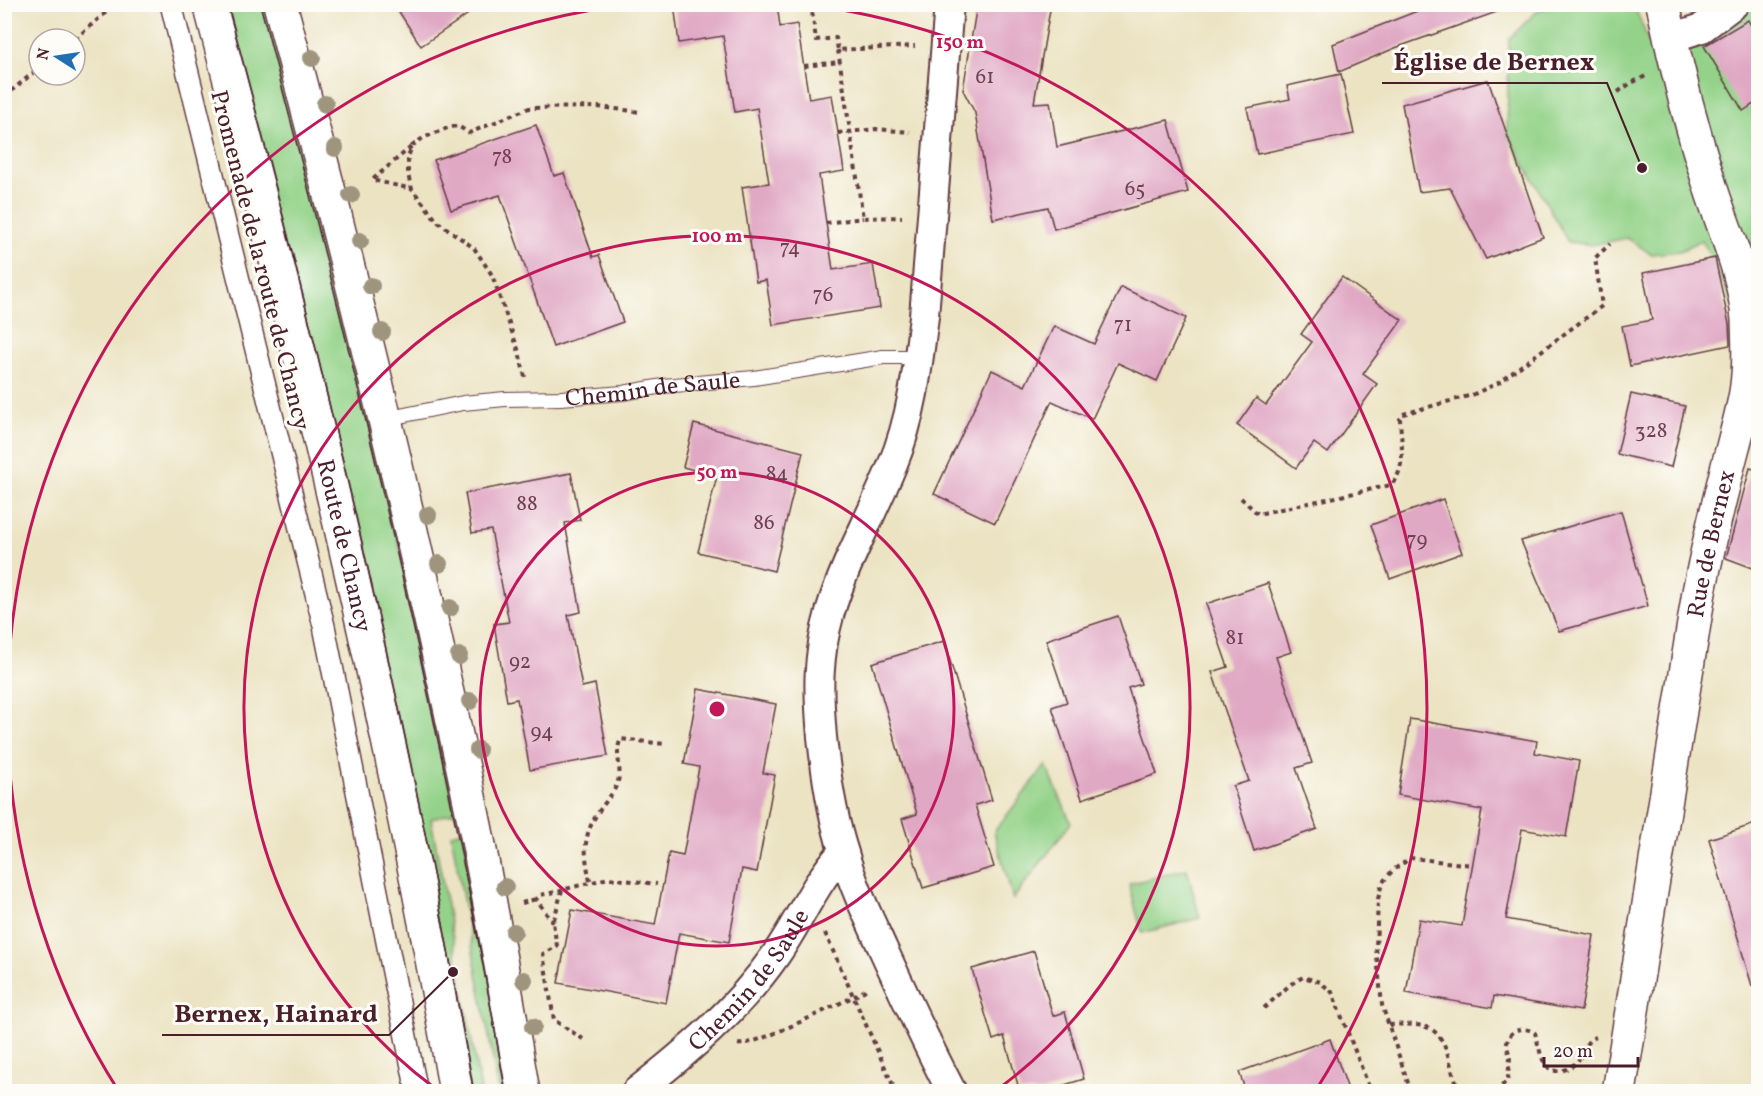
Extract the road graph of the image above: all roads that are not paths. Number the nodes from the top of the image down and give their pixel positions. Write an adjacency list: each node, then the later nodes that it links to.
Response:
1 (171, 4): 12 (street, Promenade de la route de Chancy)
2 (210, 4): 13 (main road, Route de Chancy)
3 (280, 4): 10 (main road)
4 (949, 4): 8 (street)
5 (1663, 4): 7 (main road, Rue de Bernex)
6 (1734, 4): 7 (street)
7 (1671, 38): 9 (main road, Rue de Bernex)
8 (919, 357): 10 (lane, Chemin de Saule); 11 (street)
9 (1752, 399): 17 (main road, Rue de Bernex)
10 (385, 419): 14 (main road)
11 (843, 852): 15 (street, Chemin de Saule); 16 (street)
12 (417, 1092)
13 (456, 1092)
14 (523, 1092)
15 (636, 1092)
16 (952, 1092)
17 (1619, 1092)

